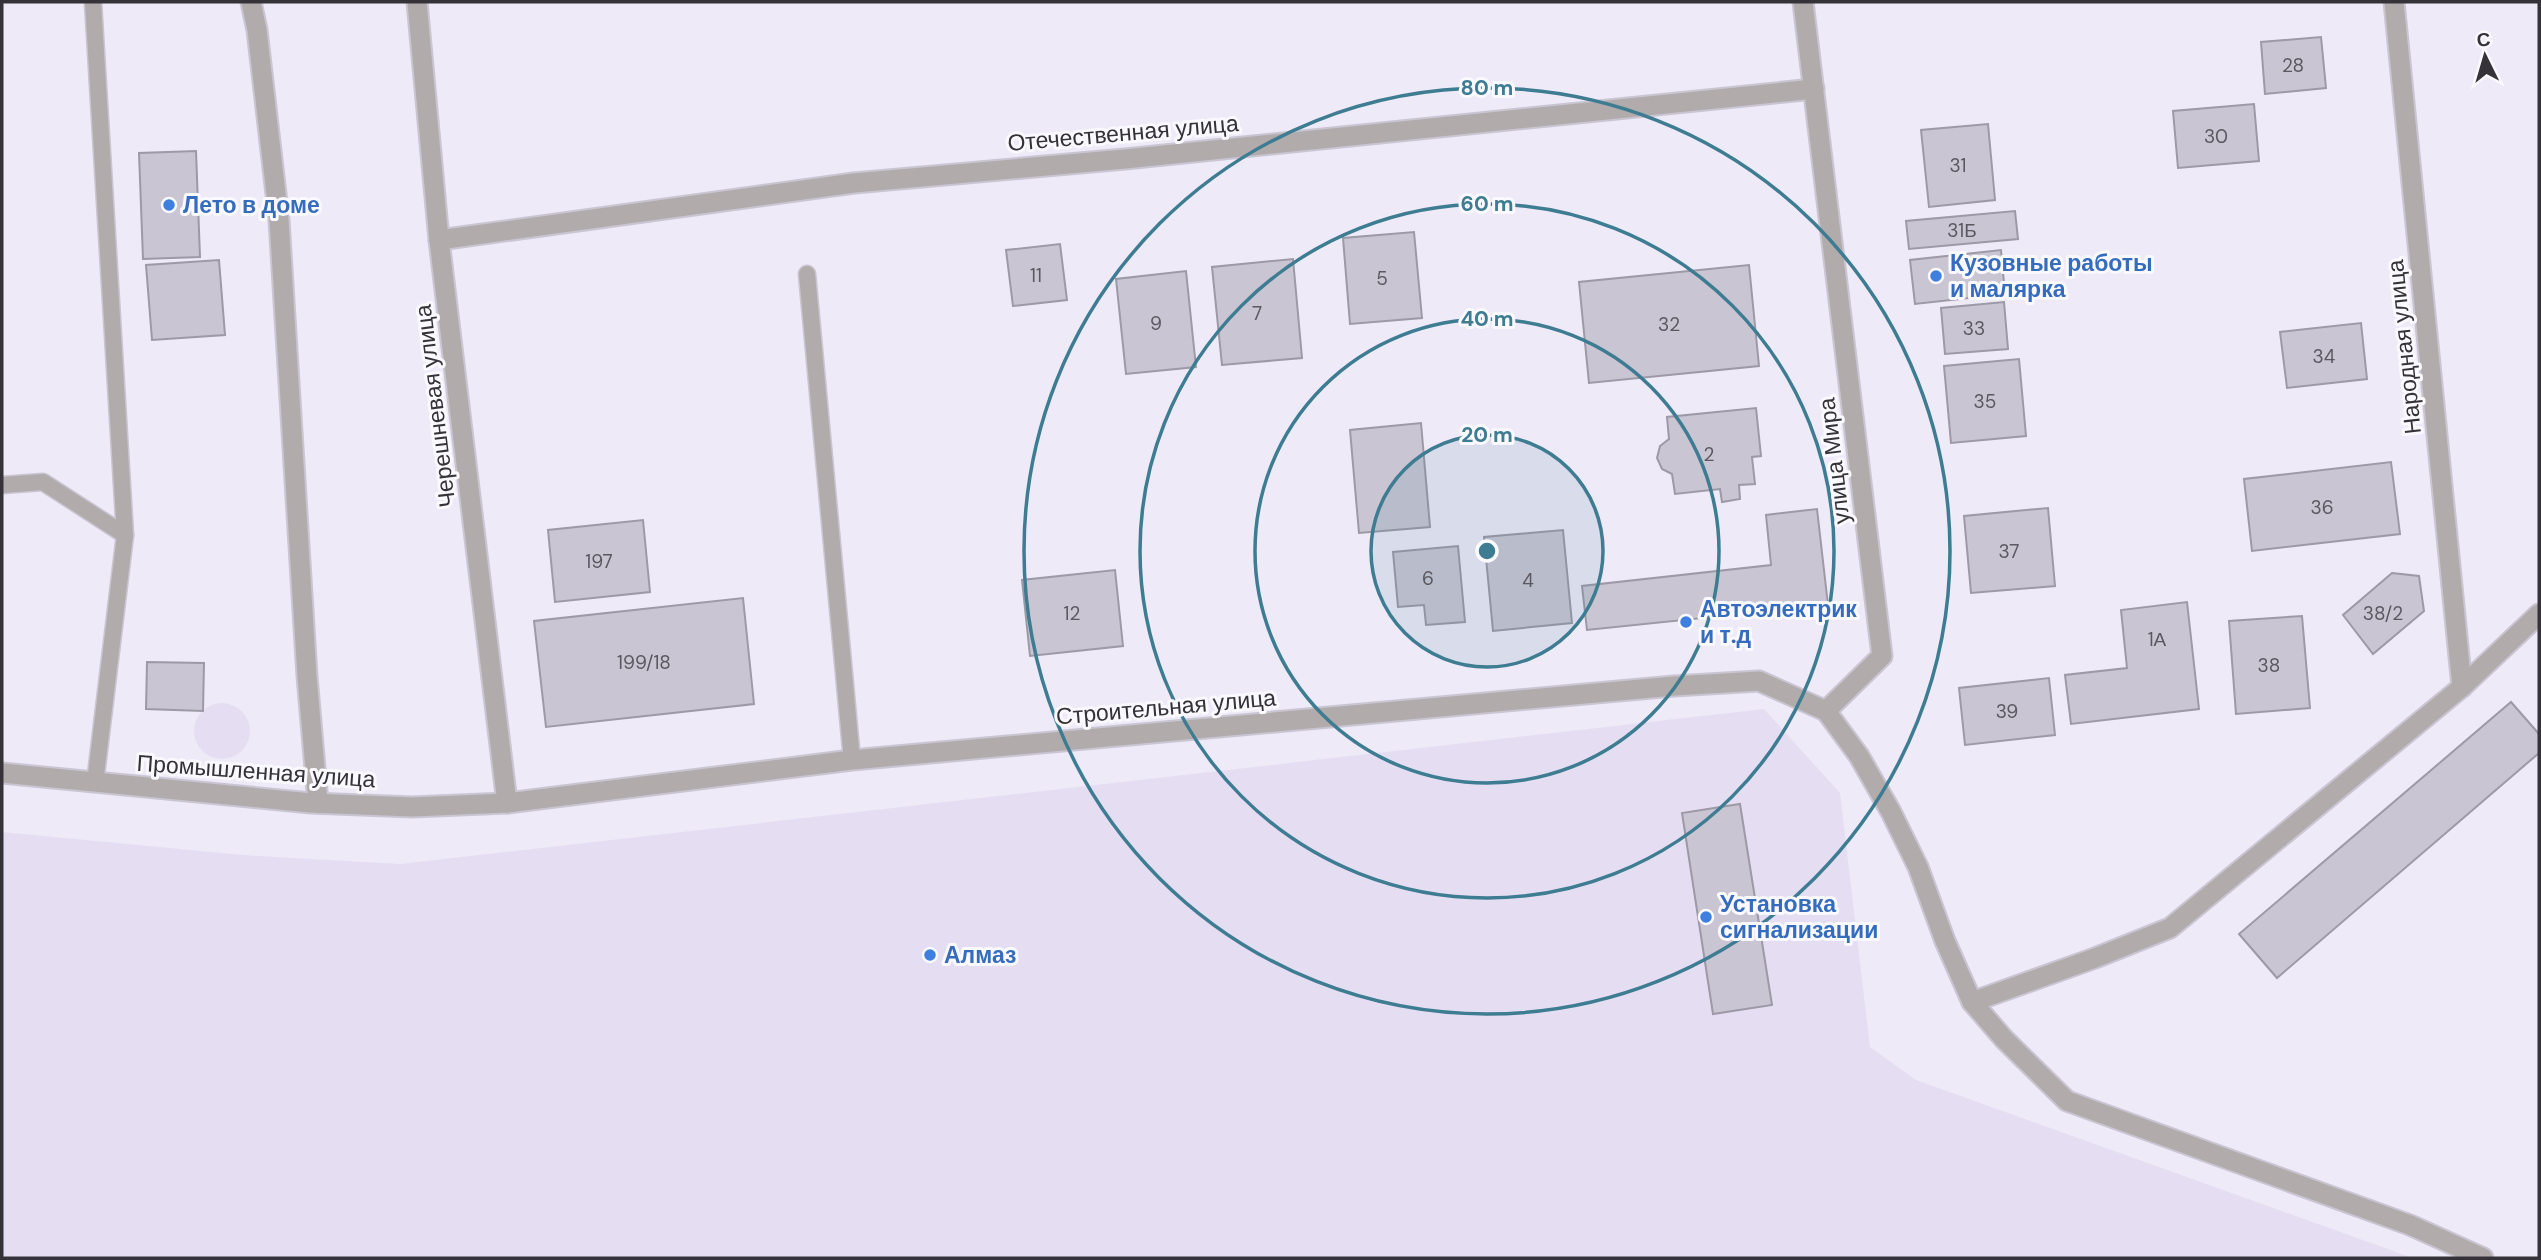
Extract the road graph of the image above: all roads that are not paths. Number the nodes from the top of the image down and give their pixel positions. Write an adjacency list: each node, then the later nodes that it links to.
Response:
1 (93, 2): 10 (lane)
2 (251, 2): 17 (street)
3 (417, 2): 7 (street, Черешневая улица)
4 (1803, 2): 6 (street, улица Мира)
5 (2394, 2): 12 (street, Народная улица)
6 (1814, 89): 7 (street, Отечественная улица); 13 (street, улица Мира)
7 (439, 240): 18 (street, Черешневая улица)
8 (807, 274): 14 (lane)
9 (2, 485): 10 (lane)
10 (125, 535): 16 (lane)
11 (2539, 614): 12 (street)
12 (2462, 687): 19 (street)
13 (1826, 711): 14 (street, Строительная улица); 19 (street)
14 (852, 760): 18 (street, Строительная улица)
15 (2, 773): 16 (street, Промышленная улица)
16 (95, 783): 17 (street, Промышленная улица)
17 (318, 803): 18 (street, Промышленная улица)
18 (507, 803)
19 (1972, 1002): 20 (street)
20 (2483, 1258)

